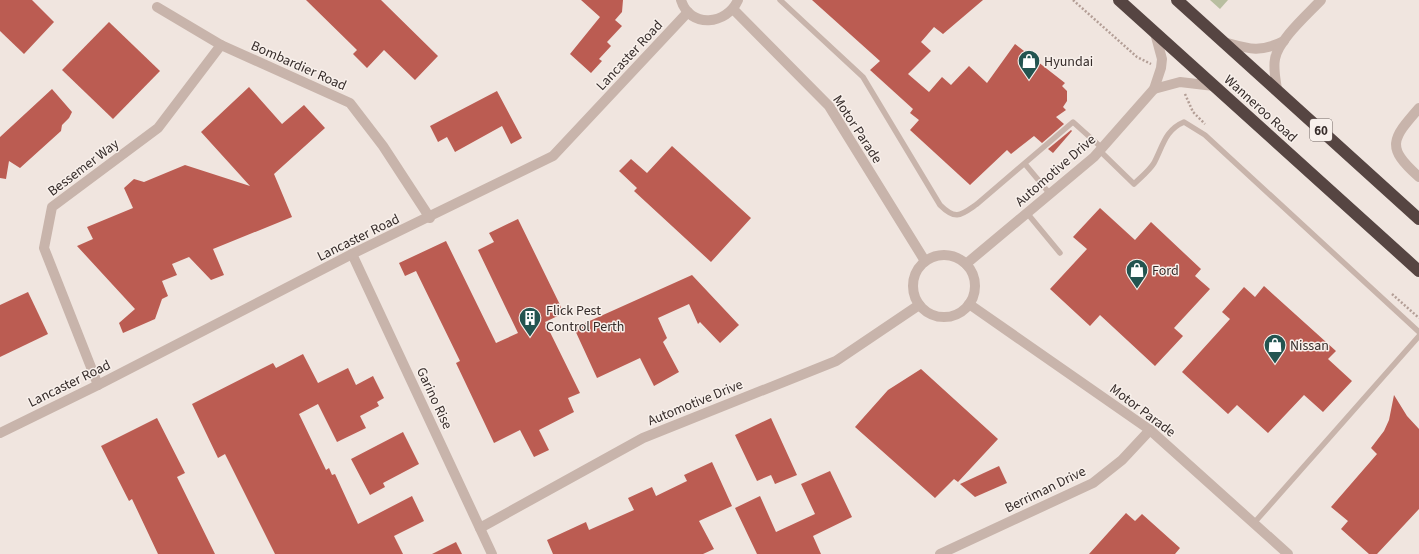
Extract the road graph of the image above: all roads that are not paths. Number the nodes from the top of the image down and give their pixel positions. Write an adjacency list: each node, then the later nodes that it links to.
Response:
1 (681, 0): 9 (street)
2 (738, 0): 8 (street)
3 (780, 0): 19 (lane)
4 (1119, 0): 10 (highway, Wanneroo Road)
5 (1177, 0): 12 (highway, Wanneroo Road / 60)
6 (1321, 0): 11 (street)
7 (157, 7): 13 (street, Bombardier Road)
8 (733, 9): 9 (street); 27 (street, Motor Parade)
9 (688, 12): 23 (street, Lancaster Road)
10 (1155, 33): 14 (highway, Wanneroo Road); 15 (street, Automotive Drive)
11 (1284, 41): 12 (street); 16 (street)
12 (1224, 42): 16 (highway, Wanneroo Road / 60)
13 (221, 45): 23 (street, Bombardier Road); 34 (street, Bessemer Way)
14 (1214, 86): 15 (street); 29 (highway, Wanneroo Road)
15 (1154, 89): 18 (street, Automotive Drive)
16 (1277, 90): 24 (highway, Wanneroo Road / 60)
17 (1419, 108): 20 (street)
18 (1101, 150): 19 (lane); 21 (street, Automotive Drive); 32 (lane)
19 (1025, 164): 21 (lane)
20 (1419, 177)
21 (1050, 194): 22 (street, Automotive Drive)
22 (1027, 213): 25 (lane); 28 (street, Automotive Drive)
23 (430, 218): 26 (street, Lancaster Road)
24 (1419, 219)
25 (1060, 253)
26 (352, 254): 34 (street, Lancaster Road); 38 (street, Garino Rise)
27 (925, 261): 28 (street); 30 (street)
28 (966, 264): 31 (street)
29 (1419, 271)
30 (919, 304): 31 (street); 38 (street, Automotive Drive)
31 (969, 304): 35 (street, Motor Parade)
32 (1419, 332)
33 (1419, 336): 37 (lane)
34 (98, 385): 36 (street, Lancaster Road)
35 (1150, 430): 37 (street, Motor Parade); 40 (street, Berriman Drive)
36 (0, 433)
37 (1254, 523): 41 (street, Motor Parade)
38 (480, 528): 39 (street, Garino Rise)
39 (492, 554)
40 (940, 554)
41 (1288, 554)

